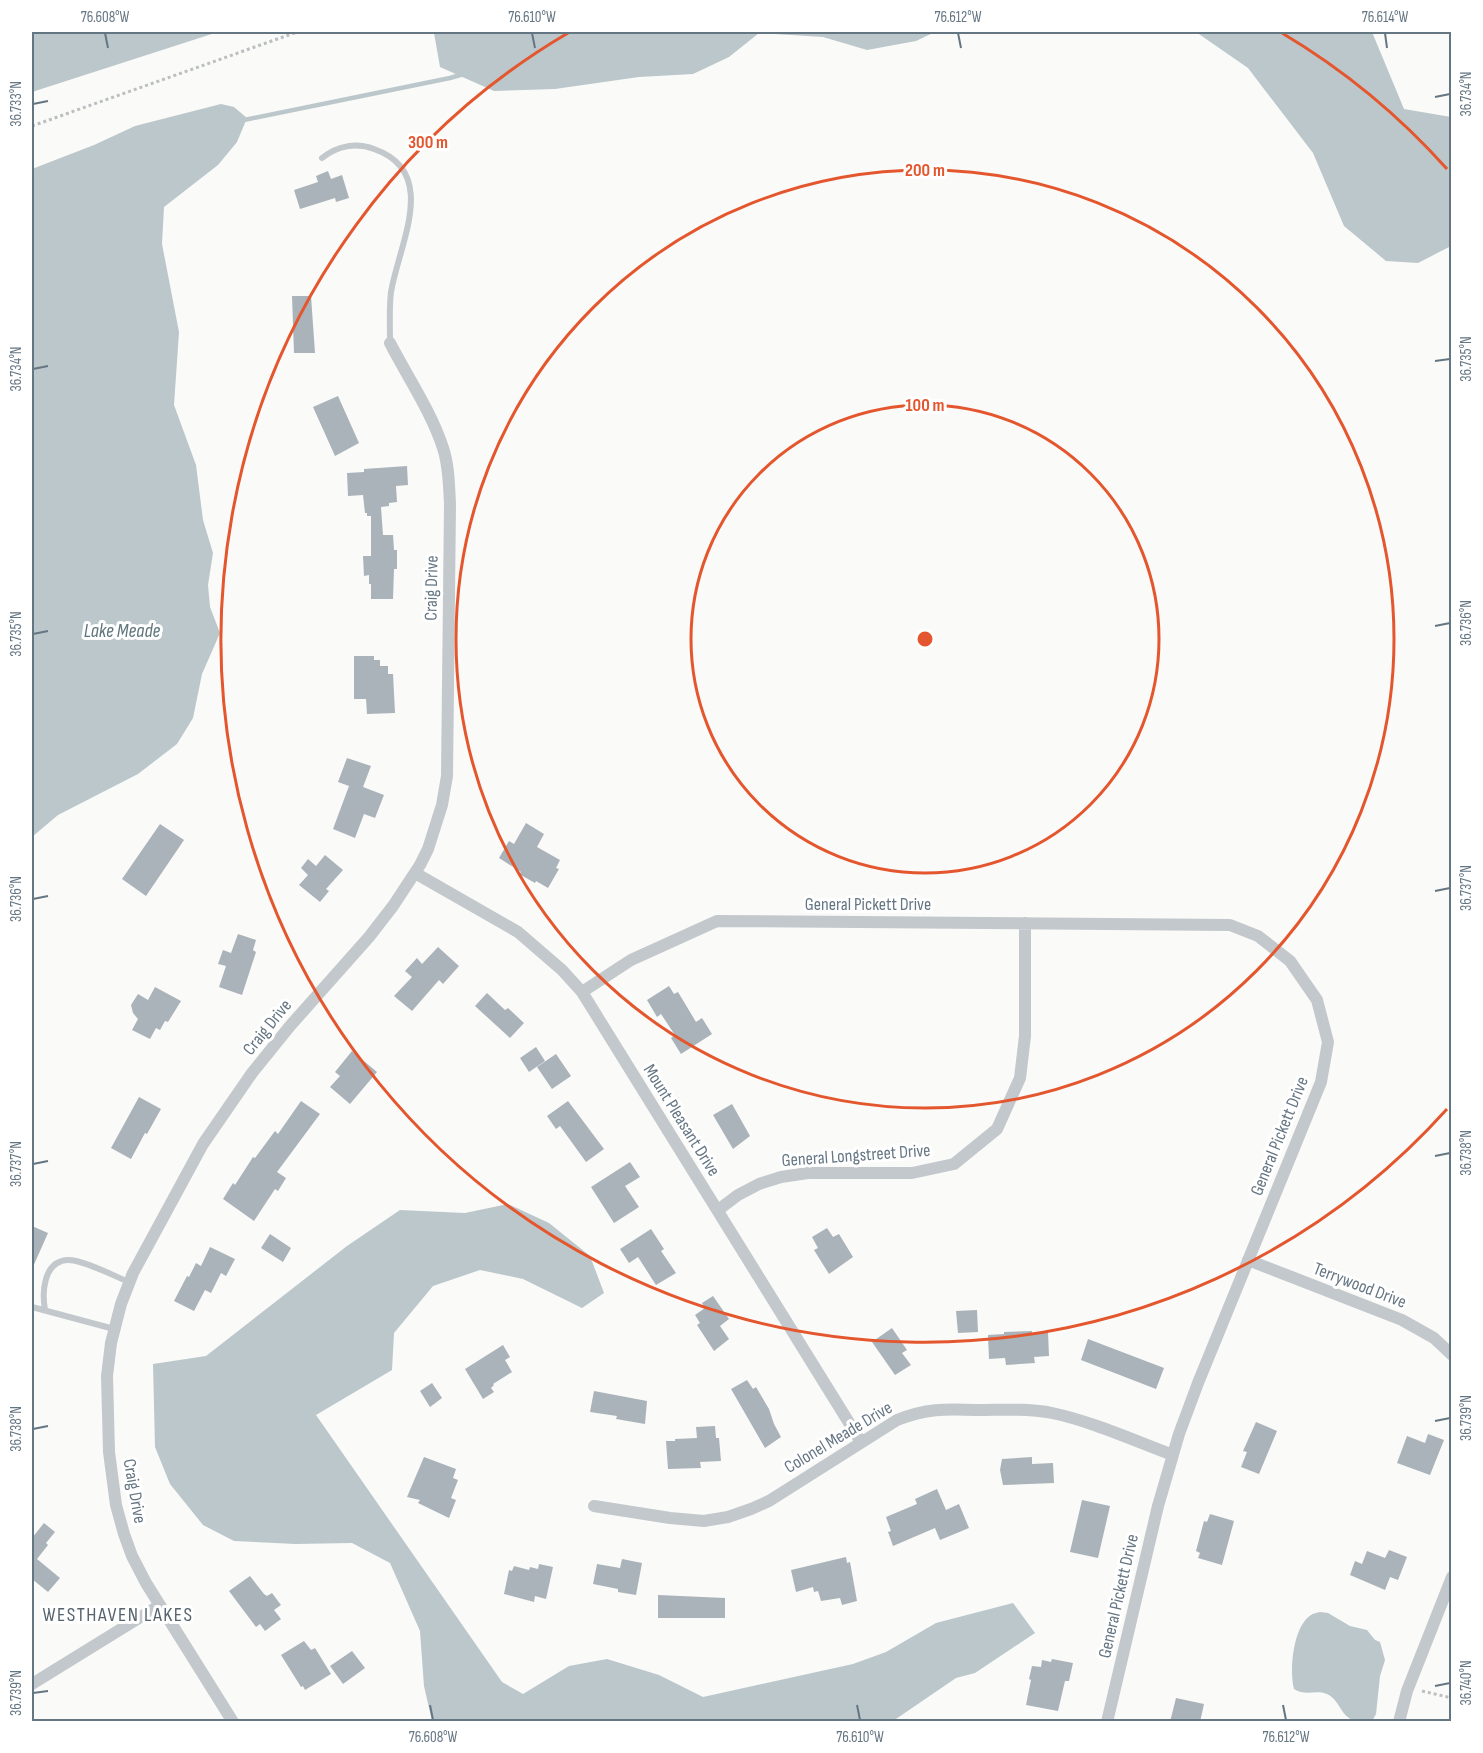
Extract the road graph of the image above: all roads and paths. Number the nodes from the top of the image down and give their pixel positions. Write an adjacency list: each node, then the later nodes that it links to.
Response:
1 (297, 32): 2 (path)
2 (32, 126)
3 (322, 158): 4 (lane)
4 (390, 343): 5 (street, Craig Drive)
5 (415, 873): 7 (street, Mount Pleasant Drive); 10 (street, Craig Drive)
6 (1025, 923): 7 (street, General Pickett Drive); 8 (street, General Longstreet Drive); 9 (street, General Pickett Drive)
7 (582, 992): 8 (street, Mount Pleasant Drive)
8 (718, 1210): 15 (street, Mount Pleasant Drive)
9 (1248, 1260): 14 (street, Terrywood Drive); 16 (street, General Pickett Drive)
10 (129, 1282): 12 (lane); 13 (street, Craig Drive)
11 (32, 1307): 12 (lane)
12 (45, 1310): 13 (lane)
13 (115, 1329): 19 (street, Craig Drive)
14 (1452, 1355)
15 (861, 1442): 16 (street, Colonel Meade Drive); 17 (street, Colonel Meade Drive)
16 (1173, 1455): 24 (street, General Pickett Drive)
17 (594, 1506)
18 (1452, 1576): 25 (street)
19 (160, 1605): 20 (street); 23 (street, Craig Drive)
20 (32, 1684)
21 (1420, 1691): 22 (path)
22 (1452, 1698)
23 (233, 1722)
24 (1107, 1722)
25 (1399, 1722)

